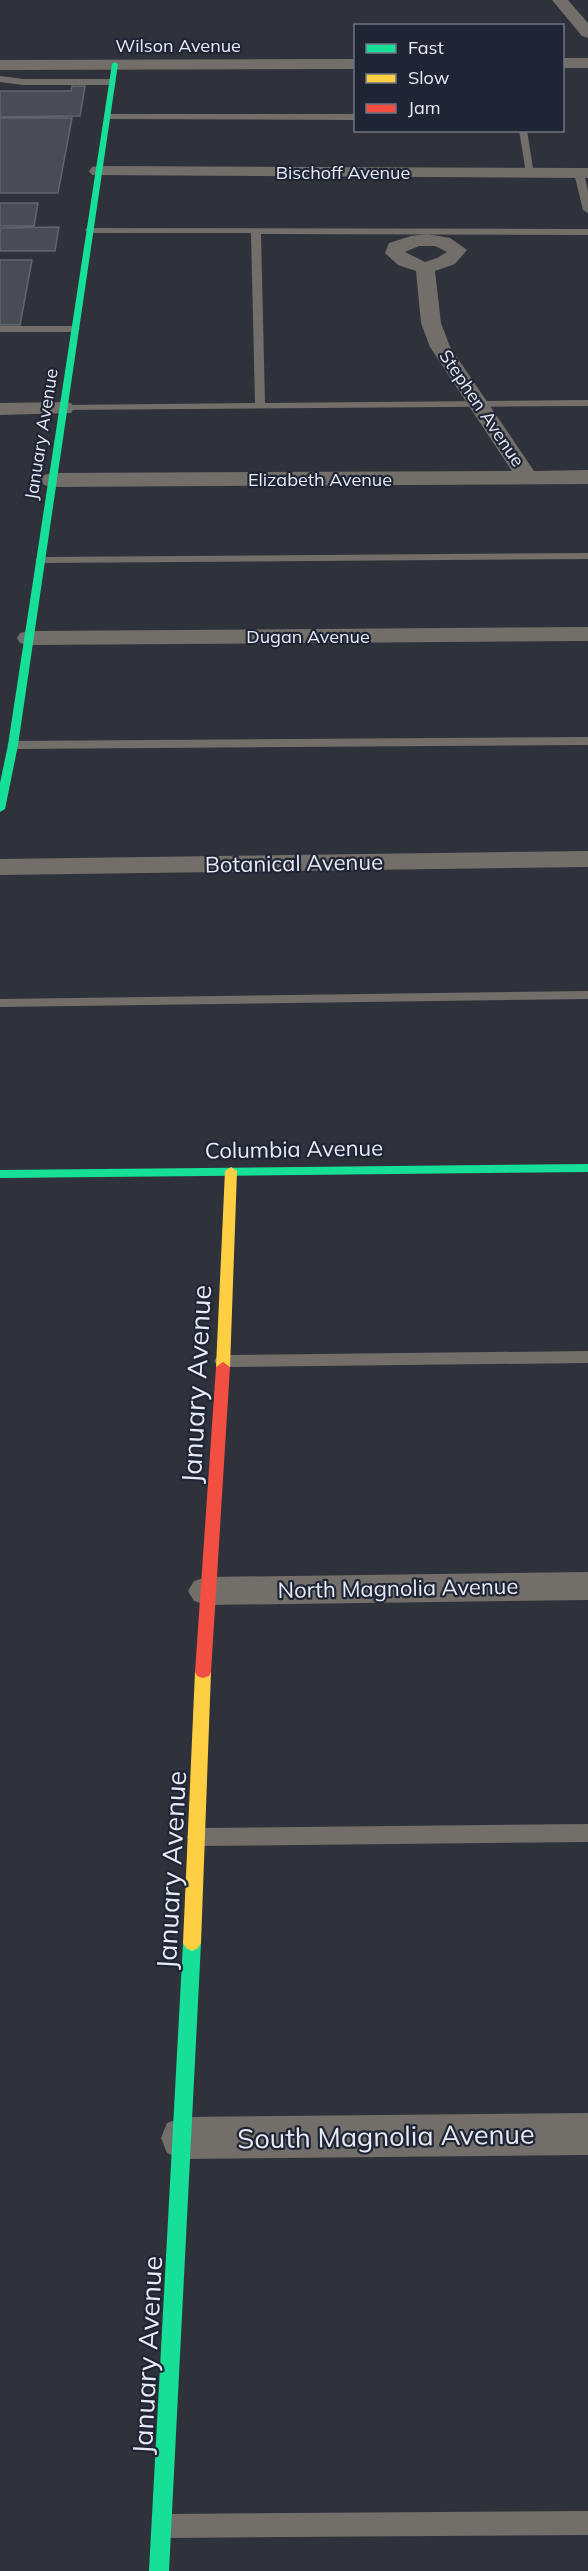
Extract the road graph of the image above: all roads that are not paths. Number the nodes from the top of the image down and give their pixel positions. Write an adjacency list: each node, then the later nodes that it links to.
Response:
1 (560, 0): 2 (street)
2 (588, 33)
3 (564, 63): 4 (street)
4 (588, 63)
5 (115, 64): 6 (street, Wilson Avenue); 7 (street, Wilson Avenue); 8 (street, January Avenue)
6 (354, 64)
7 (5, 72): 8 (lane)
8 (112, 82): 9 (street, January Avenue)
9 (107, 117): 10 (lane); 12 (street, January Avenue)
10 (354, 117)
11 (523, 132): 13 (lane)
12 (98, 171): 13 (street, Bischoff Avenue); 16 (street, January Avenue)
13 (531, 173): 14 (street, Bischoff Avenue)
14 (584, 173): 15 (lane)
15 (588, 210)
16 (90, 230): 17 (lane); 21 (street, January Avenue)
17 (256, 231): 18 (lane); 24 (lane)
18 (588, 232)
19 (425, 268): 23 (street, Stephen Avenue)
20 (0, 329): 21 (lane)
21 (75, 329): 25 (street, January Avenue)
22 (588, 403): 23 (lane)
23 (480, 404): 24 (lane); 28 (street, Stephen Avenue)
24 (260, 406): 25 (lane)
25 (63, 408): 26 (street); 29 (street, January Avenue)
26 (0, 409)
27 (588, 477): 28 (street, Elizabeth Avenue)
28 (528, 478): 29 (street, Elizabeth Avenue)
29 (52, 480): 31 (street, January Avenue)
30 (588, 556): 31 (lane)
31 (41, 560): 33 (street, January Avenue)
32 (588, 634): 33 (street, Dugan Avenue)
33 (29, 638): 35 (street, January Avenue)
34 (588, 741): 35 (lane)
35 (13, 745): 36 (street, January Avenue)
36 (0, 809)
37 (588, 859): 38 (street, Botanical Avenue)
38 (0, 867)
39 (588, 995): 40 (lane)
40 (0, 1003)
41 (588, 1168): 42 (street, Columbia Avenue)
42 (231, 1171): 43 (street, Columbia Avenue); 45 (street, January Avenue)
43 (0, 1174)
44 (588, 1357): 45 (lane)
45 (223, 1360): 47 (street, January Avenue)
46 (588, 1586): 47 (street, North Magnolia Avenue)
47 (207, 1591): 49 (street, January Avenue)
48 (588, 1833): 49 (lane)
49 (197, 1837): 51 (street, January Avenue)
50 (588, 2134): 51 (street, South Magnolia Avenue)
51 (183, 2138): 53 (street, January Avenue)
52 (588, 2523): 53 (lane)
53 (162, 2526): 54 (street, January Avenue)
54 (159, 2571)

